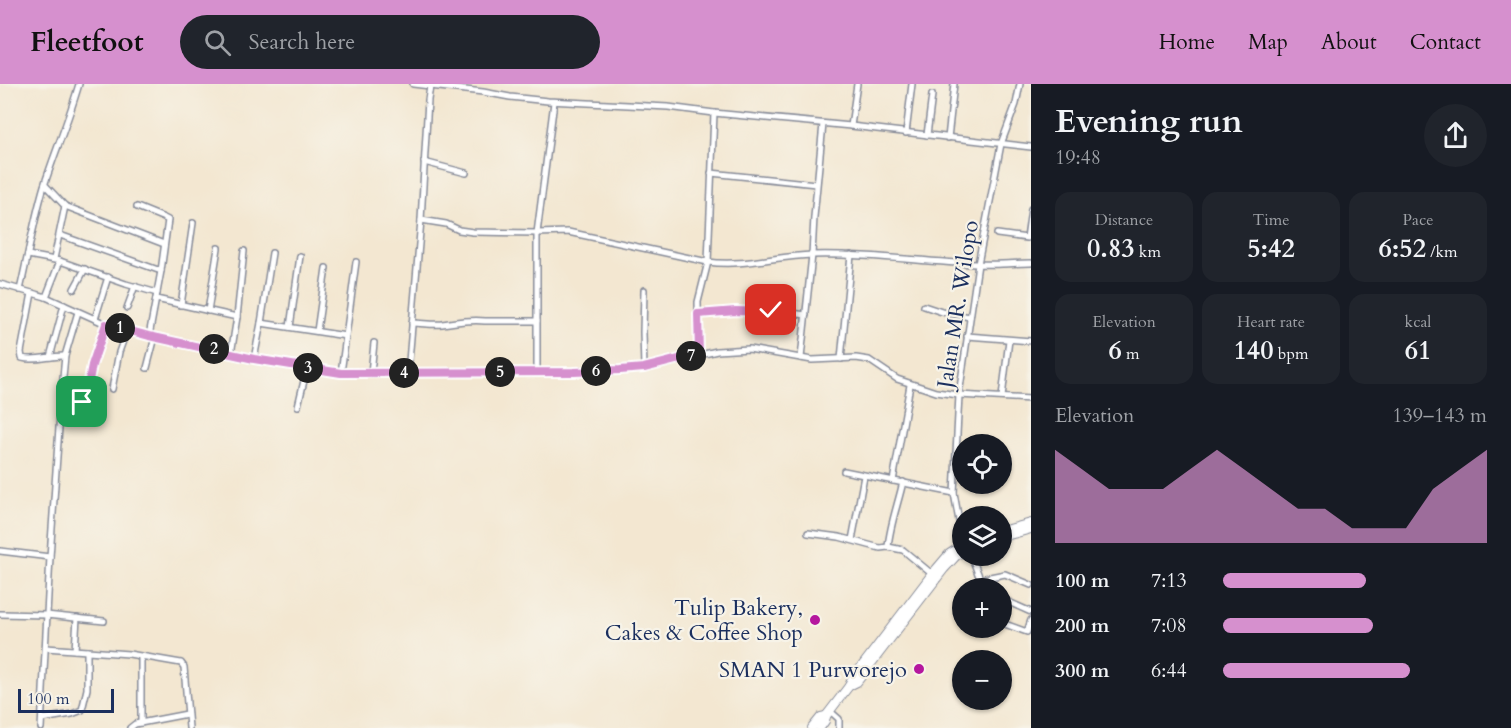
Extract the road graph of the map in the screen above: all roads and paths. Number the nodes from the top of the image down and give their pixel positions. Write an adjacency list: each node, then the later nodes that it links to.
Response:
1 (79, 84): 22 (street)
2 (412, 84): 7 (street)
3 (857, 84): 12 (street)
4 (912, 84): 13 (street)
5 (954, 84): 15 (street)
6 (1020, 84): 16 (street, Jalan MR. Wilopo)
7 (430, 86): 9 (street); 18 (street)
8 (932, 95): 14 (street)
9 (554, 102): 10 (street); 28 (street)
10 (714, 113): 11 (street); 20 (street)
11 (823, 124): 12 (street); 21 (street)
12 (851, 126): 13 (street)
13 (906, 133): 14 (street)
14 (927, 135): 15 (street)
15 (948, 138): 16 (street)
16 (1001, 144): 17 (street); 44 (street, Jalan MR. Wilopo)
17 (1031, 147)
18 (424, 162): 19 (street); 26 (street)
19 (466, 173)
20 (711, 173): 21 (street); 42 (street)
21 (816, 184): 37 (street)
22 (45, 185): 23 (street); 36 (street)
23 (65, 206): 30 (street); 32 (street)
24 (137, 207): 32 (street)
25 (1031, 209): 31 (street)
26 (422, 220): 28 (street); 70 (street)
27 (193, 223): 58 (street)
28 (537, 233): 42 (street); 68 (street)
29 (998, 234): 31 (street)
30 (60, 235): 40 (street); 47 (street)
31 (1029, 238)
32 (164, 244): 47 (street)
33 (218, 248): 61 (street)
34 (243, 251): 65 (street)
35 (272, 253): 69 (street)
36 (28, 255): 40 (street); 52 (street)
37 (812, 255): 38 (street); 42 (street); 64 (street)
38 (851, 255): 44 (street); 86 (street)
39 (300, 256): 72 (street)
40 (57, 260): 46 (street); 56 (street)
41 (356, 262): 75 (street)
42 (708, 262): 63 (street)
43 (1031, 263): 44 (street)
44 (978, 264): 66 (street, Jalan MR. Wilopo)
45 (326, 268): 74 (street)
46 (85, 269): 48 (street); 51 (street)
47 (161, 271): 55 (street)
48 (108, 277): 50 (street); 67 (street)
49 (0, 284): 52 (street)
50 (135, 286): 55 (street); 60 (street)
51 (74, 289)
52 (20, 290): 54 (street)
53 (644, 290): 90 (street)
54 (32, 293): 56 (street); 84 (street)
55 (156, 296): 58 (street); 77 (street)
56 (46, 297): 57 (street)
57 (64, 305): 62 (street); 84 (street)
58 (181, 305): 61 (street)
59 (924, 306): 66 (street)
60 (127, 308)
61 (208, 311): 65 (street)
62 (78, 312): 67 (street); 83 (street)
63 (698, 314): 64 (street); 82 (street)
64 (806, 315): 85 (street)
65 (237, 317): 81 (street)
66 (970, 317): 76 (street, Jalan MR. Wilopo)
67 (95, 319): 71 (street)
68 (537, 321): 70 (street); 91 (street)
69 (261, 323): 72 (street); 87 (street)
70 (412, 323): 94 (street)
71 (106, 324): 73 (street); 99 (street)
72 (290, 327): 74 (street)
73 (127, 330): 77 (street); 96 (street)
74 (317, 331): 75 (street)
75 (346, 336): 92 (street)
76 (967, 336): 78 (street); 97 (street, Jalan MR. Wilopo)
77 (152, 337): 81 (street); 88 (street)
78 (1009, 340): 79 (street); 98 (street)
79 (1031, 341)
80 (374, 343): 93 (street)
81 (231, 354): 87 (street)
82 (699, 354): 85 (street); 90 (street)
83 (66, 356): 84 (street); 99 (street)
84 (50, 357)
85 (801, 358): 86 (street)
86 (841, 358): 95 (street)
87 (254, 359): 89 (street)
88 (147, 368)
89 (308, 368): 92 (street); 101 (street)
90 (644, 368): 91 (street)
91 (537, 372): 94 (street)
92 (341, 373): 93 (street)
93 (371, 373): 94 (street)
94 (408, 373)
95 (910, 385): 97 (street); 105 (street)
96 (112, 389)
97 (959, 395): 98 (street); 102 (street, Jalan MR. Wilopo)
98 (1002, 397): 100 (street)
99 (61, 399): 116 (street)
100 (1031, 399)
101 (298, 406)
102 (957, 434)
103 (844, 471): 104 (street)
104 (864, 476): 105 (street); 113 (street)
105 (893, 481): 106 (street)
106 (903, 482): 107 (street); 114 (street)
107 (952, 493)
108 (1031, 523): 109 (main road)
109 (1012, 528)
110 (1031, 529): 112 (main road)
111 (808, 533): 113 (street)
112 (1012, 534)
113 (852, 540): 114 (street)
114 (888, 547): 119 (street)
115 (0, 551): 116 (street)
116 (50, 557): 125 (street)
117 (952, 557): 119 (main road)
118 (952, 559): 134 (main road)
119 (932, 574): 134 (main road)
120 (985, 578): 121 (street)
121 (1031, 585)
122 (1012, 603): 123 (street)
123 (1031, 612)
124 (0, 614): 125 (street)
125 (46, 615): 126 (street); 130 (street)
126 (77, 618): 128 (street); 131 (street)
127 (1031, 620): 129 (street)
128 (104, 621)
129 (1012, 627)
130 (46, 648): 131 (street); 137 (street)
131 (75, 650): 132 (street)
132 (87, 651): 133 (street); 137 (street)
133 (141, 657): 136 (street); 138 (street)
134 (849, 686): 135 (main road)
135 (828, 713): 142 (main road); 143 (main road); 144 (street)
136 (187, 714): 138 (street); 141 (street)
137 (42, 719): 139 (street)
138 (141, 723): 140 (street)
139 (41, 728)
140 (130, 728)
141 (189, 728)
142 (812, 728)
143 (820, 728)
144 (838, 728)

